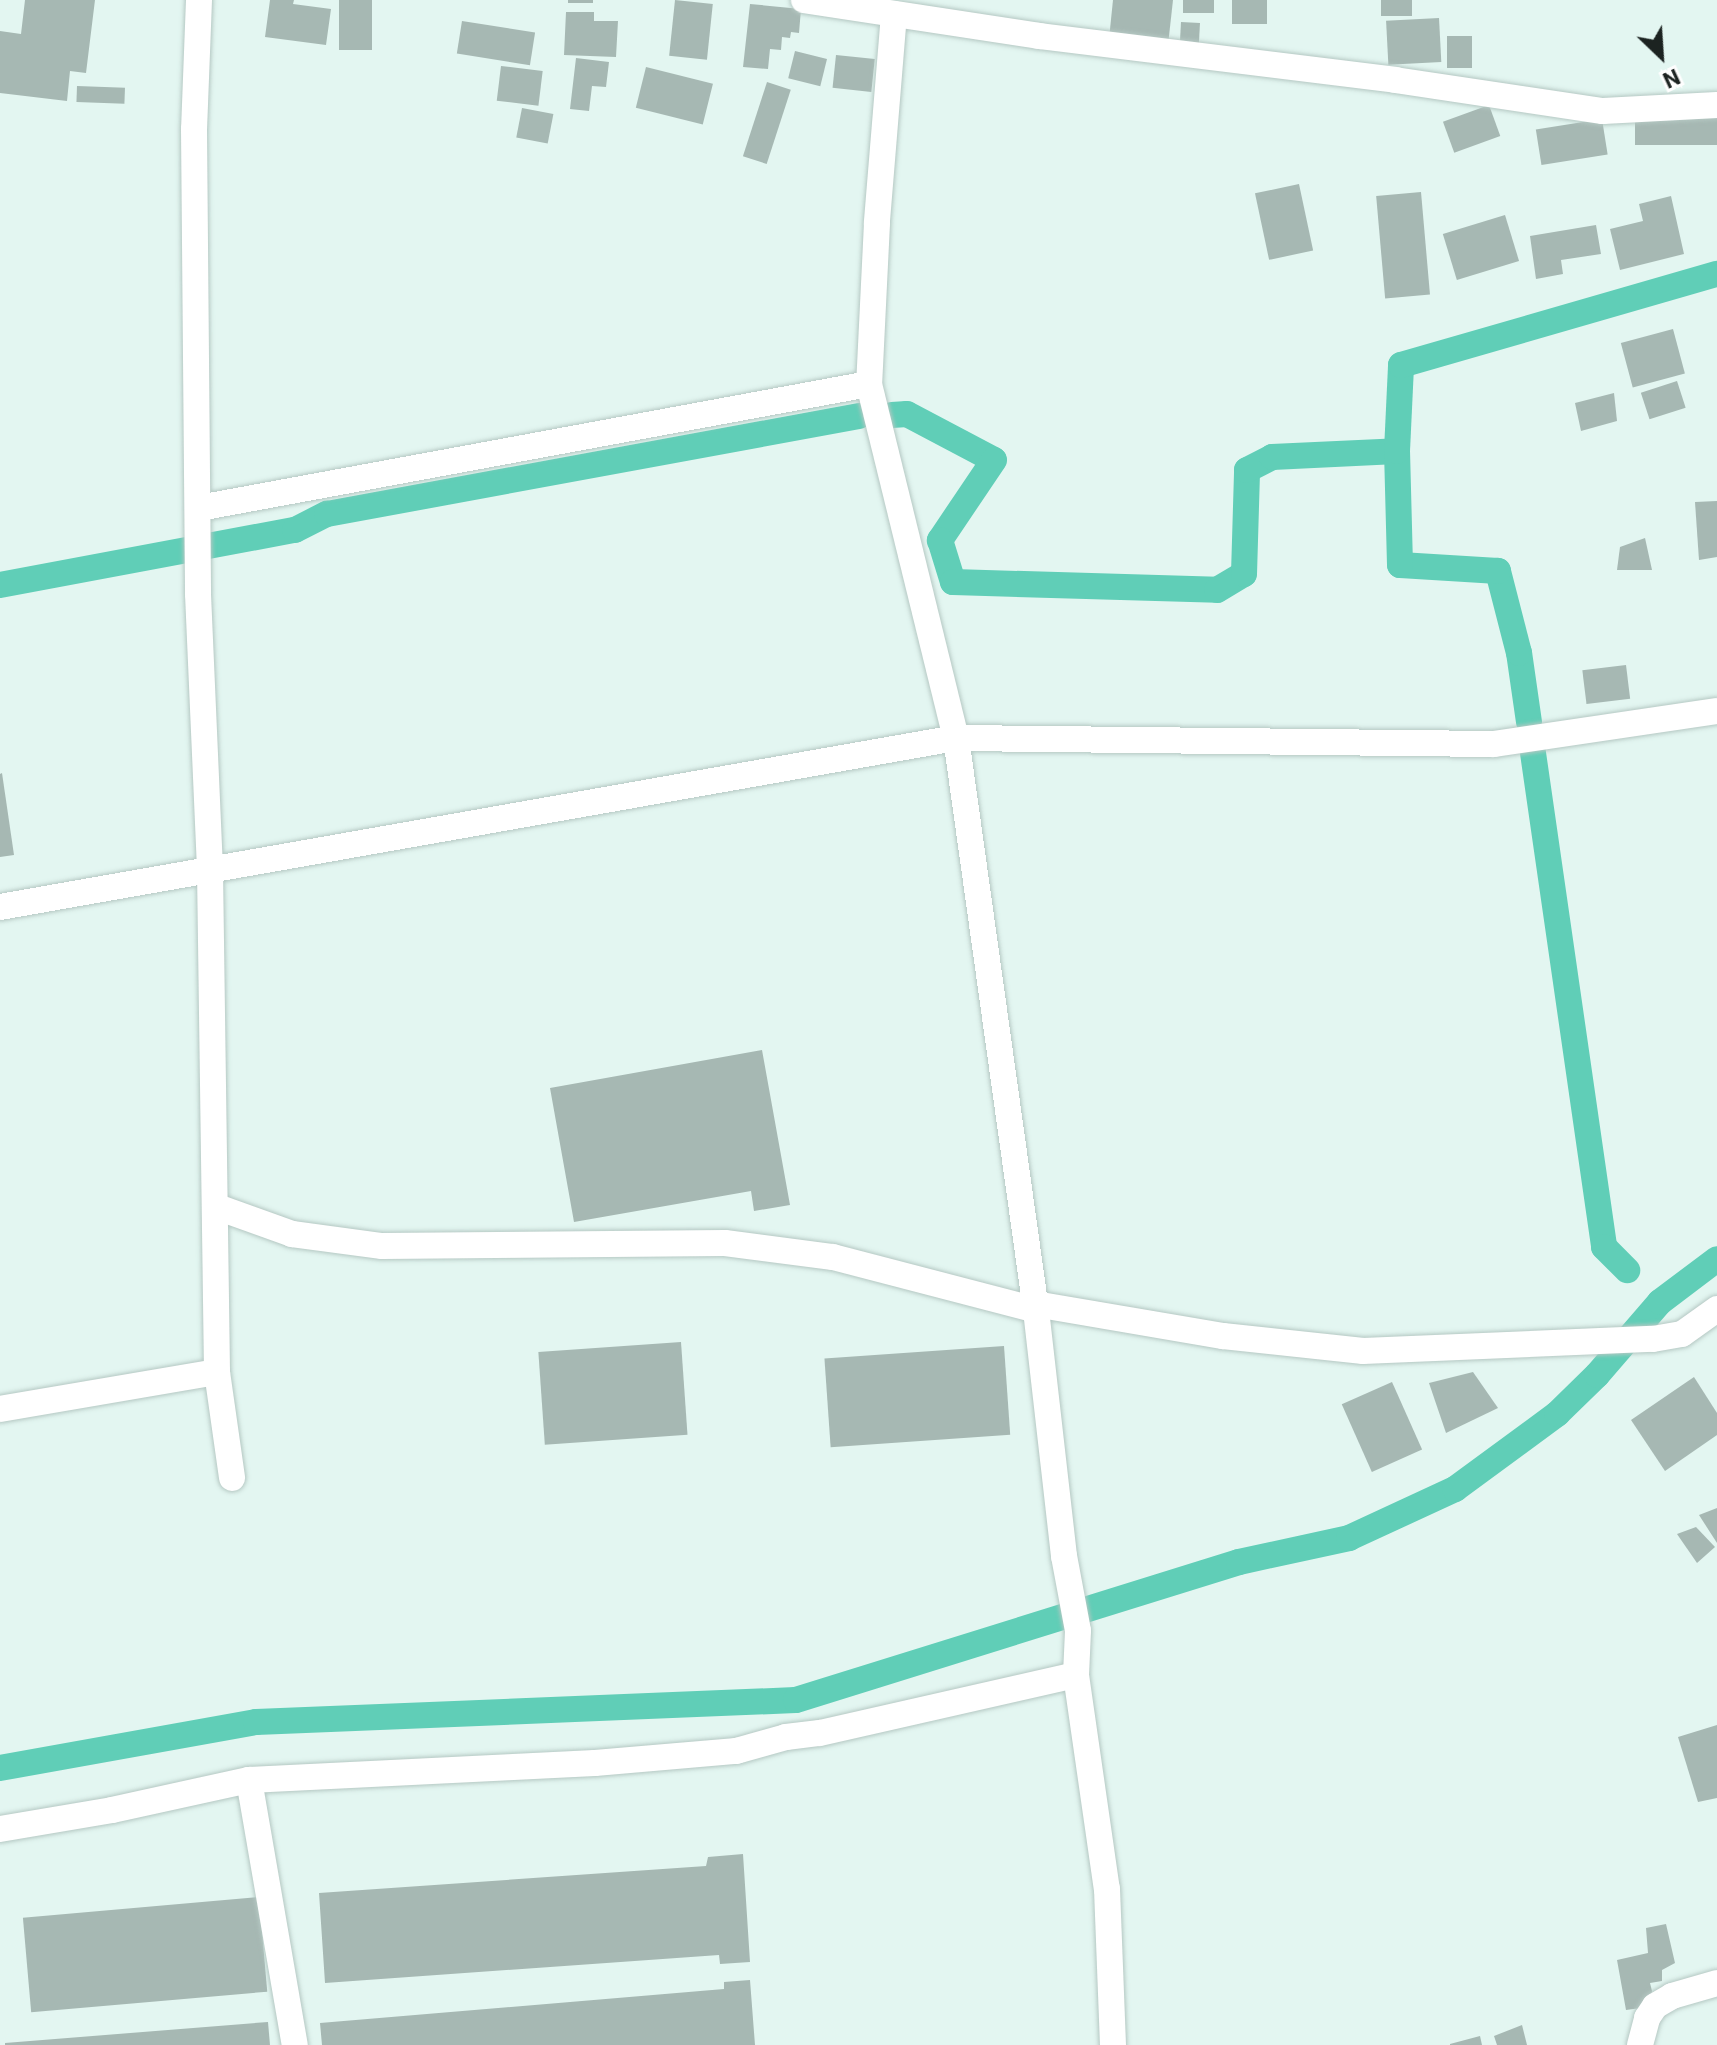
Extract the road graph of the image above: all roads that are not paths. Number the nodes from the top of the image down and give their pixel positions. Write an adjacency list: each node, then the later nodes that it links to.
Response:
1 (199, 0): 6 (street)
2 (804, 0): 3 (street)
3 (894, 14): 4 (street); 5 (street)
4 (1717, 105)
5 (869, 384): 6 (street); 8 (street)
6 (198, 518): 9 (street)
7 (1717, 711): 8 (street)
8 (956, 738): 9 (street); 12 (street)
9 (210, 870): 10 (street); 11 (street)
10 (0, 907)
11 (217, 1207): 12 (street); 14 (street)
12 (1035, 1307): 13 (street); 17 (street)
13 (1717, 1309)
14 (217, 1372): 15 (street); 16 (street)
15 (0, 1409)
16 (232, 1478)
17 (1076, 1675): 18 (street); 22 (street)
18 (249, 1780): 19 (street); 21 (street)
19 (0, 1829)
20 (1717, 1983): 23 (street)
21 (295, 2045)
22 (1113, 2045)
23 (1640, 2045)

